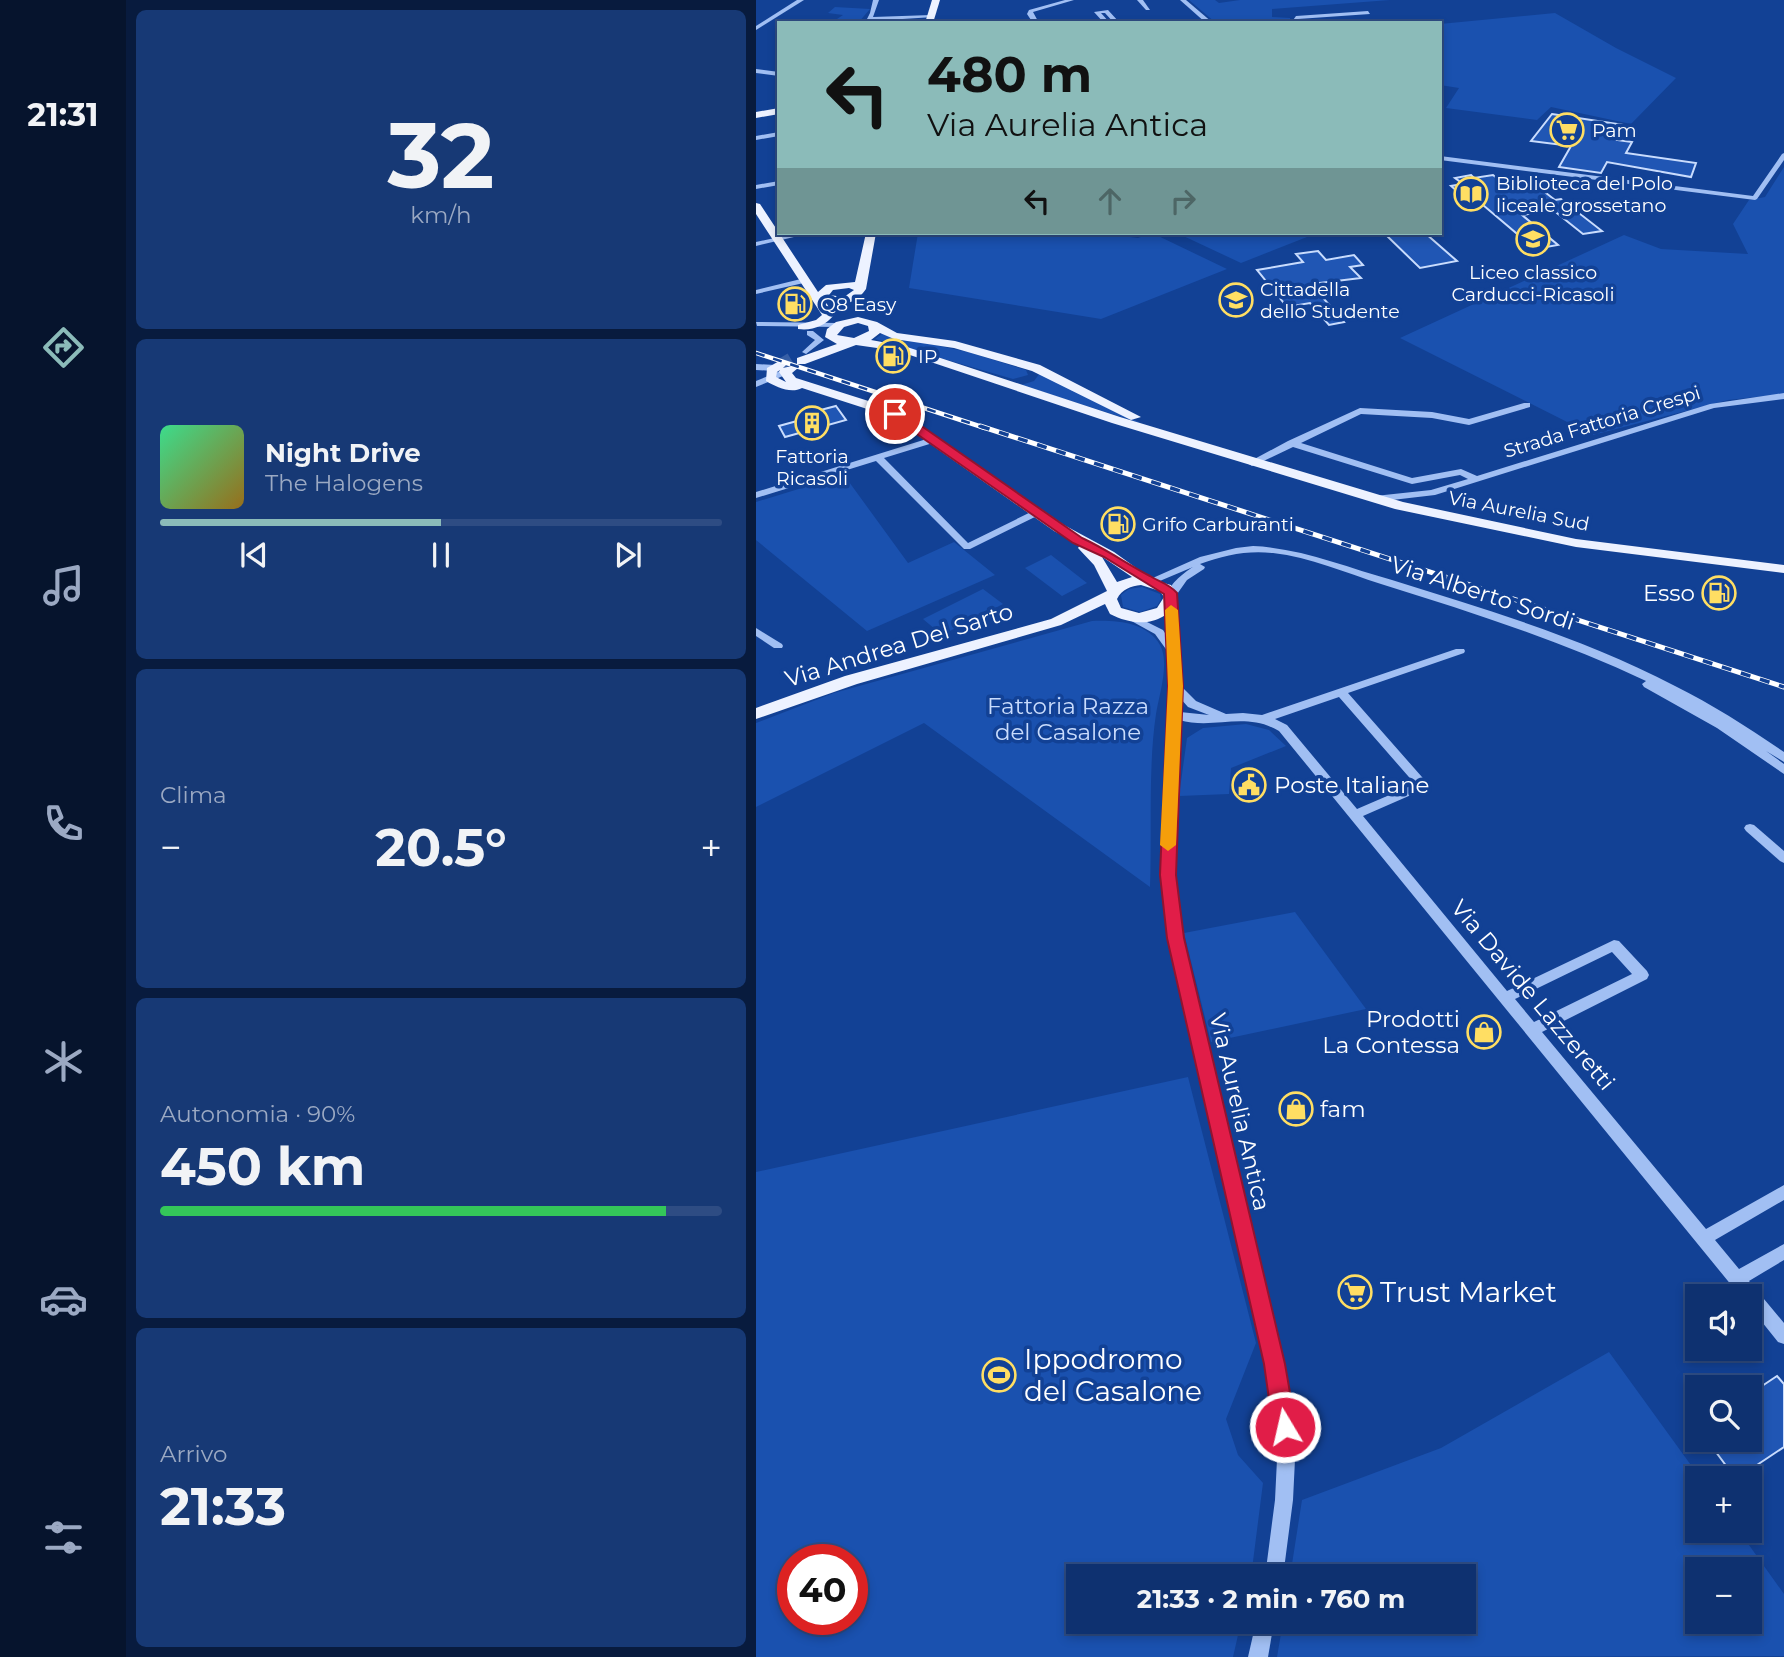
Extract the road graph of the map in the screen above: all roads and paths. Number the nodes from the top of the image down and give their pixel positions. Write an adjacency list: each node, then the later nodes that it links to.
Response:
1 (801, 0): 19 (street)
2 (876, 0): 11 (street)
3 (936, 0): 12 (main road)
4 (943, 0): 12 (main road)
5 (1068, 0): 14 (street)
6 (1140, 0): 7 (street); 9 (street)
7 (1147, 0)
8 (1183, 0): 17 (street)
9 (1148, 9)
10 (1368, 13): 18 (street)
11 (870, 18): 12 (street)
12 (932, 18)
13 (756, 21): 19 (street)
14 (1034, 21)
15 (1105, 21): 16 (street)
16 (1115, 21)
17 (1208, 21)
18 (1295, 21)
19 (765, 23): 20 (street); 21 (street)
20 (777, 23)
21 (756, 28)
22 (756, 71): 23 (street)
23 (777, 74)
24 (777, 111): 25 (main road)
25 (756, 114)
26 (777, 134): 27 (street)
27 (756, 138)
28 (1784, 155): 29 (street)
29 (1442, 158)
30 (777, 183): 31 (street)
31 (756, 187)
32 (756, 206): 35 (main road)
33 (797, 235): 35 (street)
34 (870, 235): 37 (main road)
35 (777, 239): 36 (street); 38 (main road)
36 (756, 244)
37 (862, 267): 39 (main road); 40 (main road)
38 (806, 281): 41 (street); 42 (main road); 46 (main road)
39 (839, 284): 40 (main road); 42 (main road)
40 (859, 291): 43 (main road); 44 (main road)
41 (756, 292)
42 (823, 292): 43 (main road)
43 (833, 301): 47 (main road)
44 (871, 321): 47 (main road); 48 (main road); 51 (main road)
45 (756, 324): 46 (street)
46 (806, 330): 47 (street); 49 (street)
47 (836, 330): 48 (main road); 49 (main road)
48 (855, 342): 49 (main road); 52 (main road)
49 (788, 365): 50 (street); 53 (street); 56 (main road)
50 (756, 368)
51 (1036, 368): 52 (main road); 57 (main road)
52 (1005, 382): 57 (main road)
53 (756, 384)
54 (1784, 396): 61 (street, Strada Fattoria Crespi)
55 (1527, 405): 58 (street)
56 (933, 440): 59 (street); 66 (main road)
57 (1191, 443): 60 (main road, Via Aurelia Sud)
58 (1292, 443): 60 (street); 61 (street, Via Aurelia Sud)
59 (878, 457): 63 (street); 66 (street)
60 (1252, 463): 64 (main road, Via Aurelia Sud)
61 (1476, 479): 62 (street, Strada Fattoria Crespi)
62 (1432, 493): 64 (street, Strada Fattoria Crespi); 65 (street, Strada Fattoria Crespi)
63 (756, 495)
64 (1404, 502): 65 (main road, Via Aurelia Sud)
65 (1421, 507): 68 (main road, Via Aurelia Sud)
66 (1037, 513): 67 (main road)
67 (1078, 540): 69 (main road); 70 (main road)
68 (1784, 569)
69 (1149, 581): 70 (main road); 71 (main road); 87 (street, Via Alberto Sordi)
70 (1112, 594): 72 (main road); 73 (main road, Via Andrea Del Sarto)
71 (1171, 598): 72 (main road); 77 (street, Via Aurelia Antica); 88 (street, Via Alberto Sordi)
72 (1127, 617): 73 (main road, Via Andrea Del Sarto); 77 (street)
73 (1056, 622): 81 (main road, Via Andrea Del Sarto)
74 (756, 631): 75 (street)
75 (778, 646)
76 (1460, 651): 79 (street)
77 (1175, 655): 78 (street, Via Aurelia Antica)
78 (1175, 686): 80 (street); 82 (street, Via Aurelia Antica)
79 (1341, 692): 84 (street); 89 (street)
80 (1203, 709): 82 (street); 83 (street)
81 (756, 714)
82 (1173, 714): 85 (street); 86 (street, Via Aurelia Antica)
83 (1228, 717): 84 (street); 85 (street)
84 (1265, 718): 89 (street, Via Davide Lazzeretti)
85 (1195, 720): 86 (street)
86 (1172, 733): 99 (street, Via Aurelia Antica)
87 (1784, 758)
88 (1784, 770)
89 (1354, 814): 92 (street, Via Davide Lazzeretti)
90 (1750, 828): 91 (street)
91 (1784, 858)
92 (1505, 998): 93 (street, Via Davide Lazzeretti); 93 (street)
93 (1532, 1030): 95 (street, Via Davide Lazzeretti)
94 (1784, 1192): 95 (street)
95 (1704, 1238): 97 (street, Via Davide Lazzeretti)
96 (1784, 1251): 97 (street)
97 (1737, 1279): 98 (street, Via Davide Lazzeretti)
98 (1784, 1336)
99 (1276, 1564)
100 (1263, 1634): 101 (street)
101 (1258, 1657)

